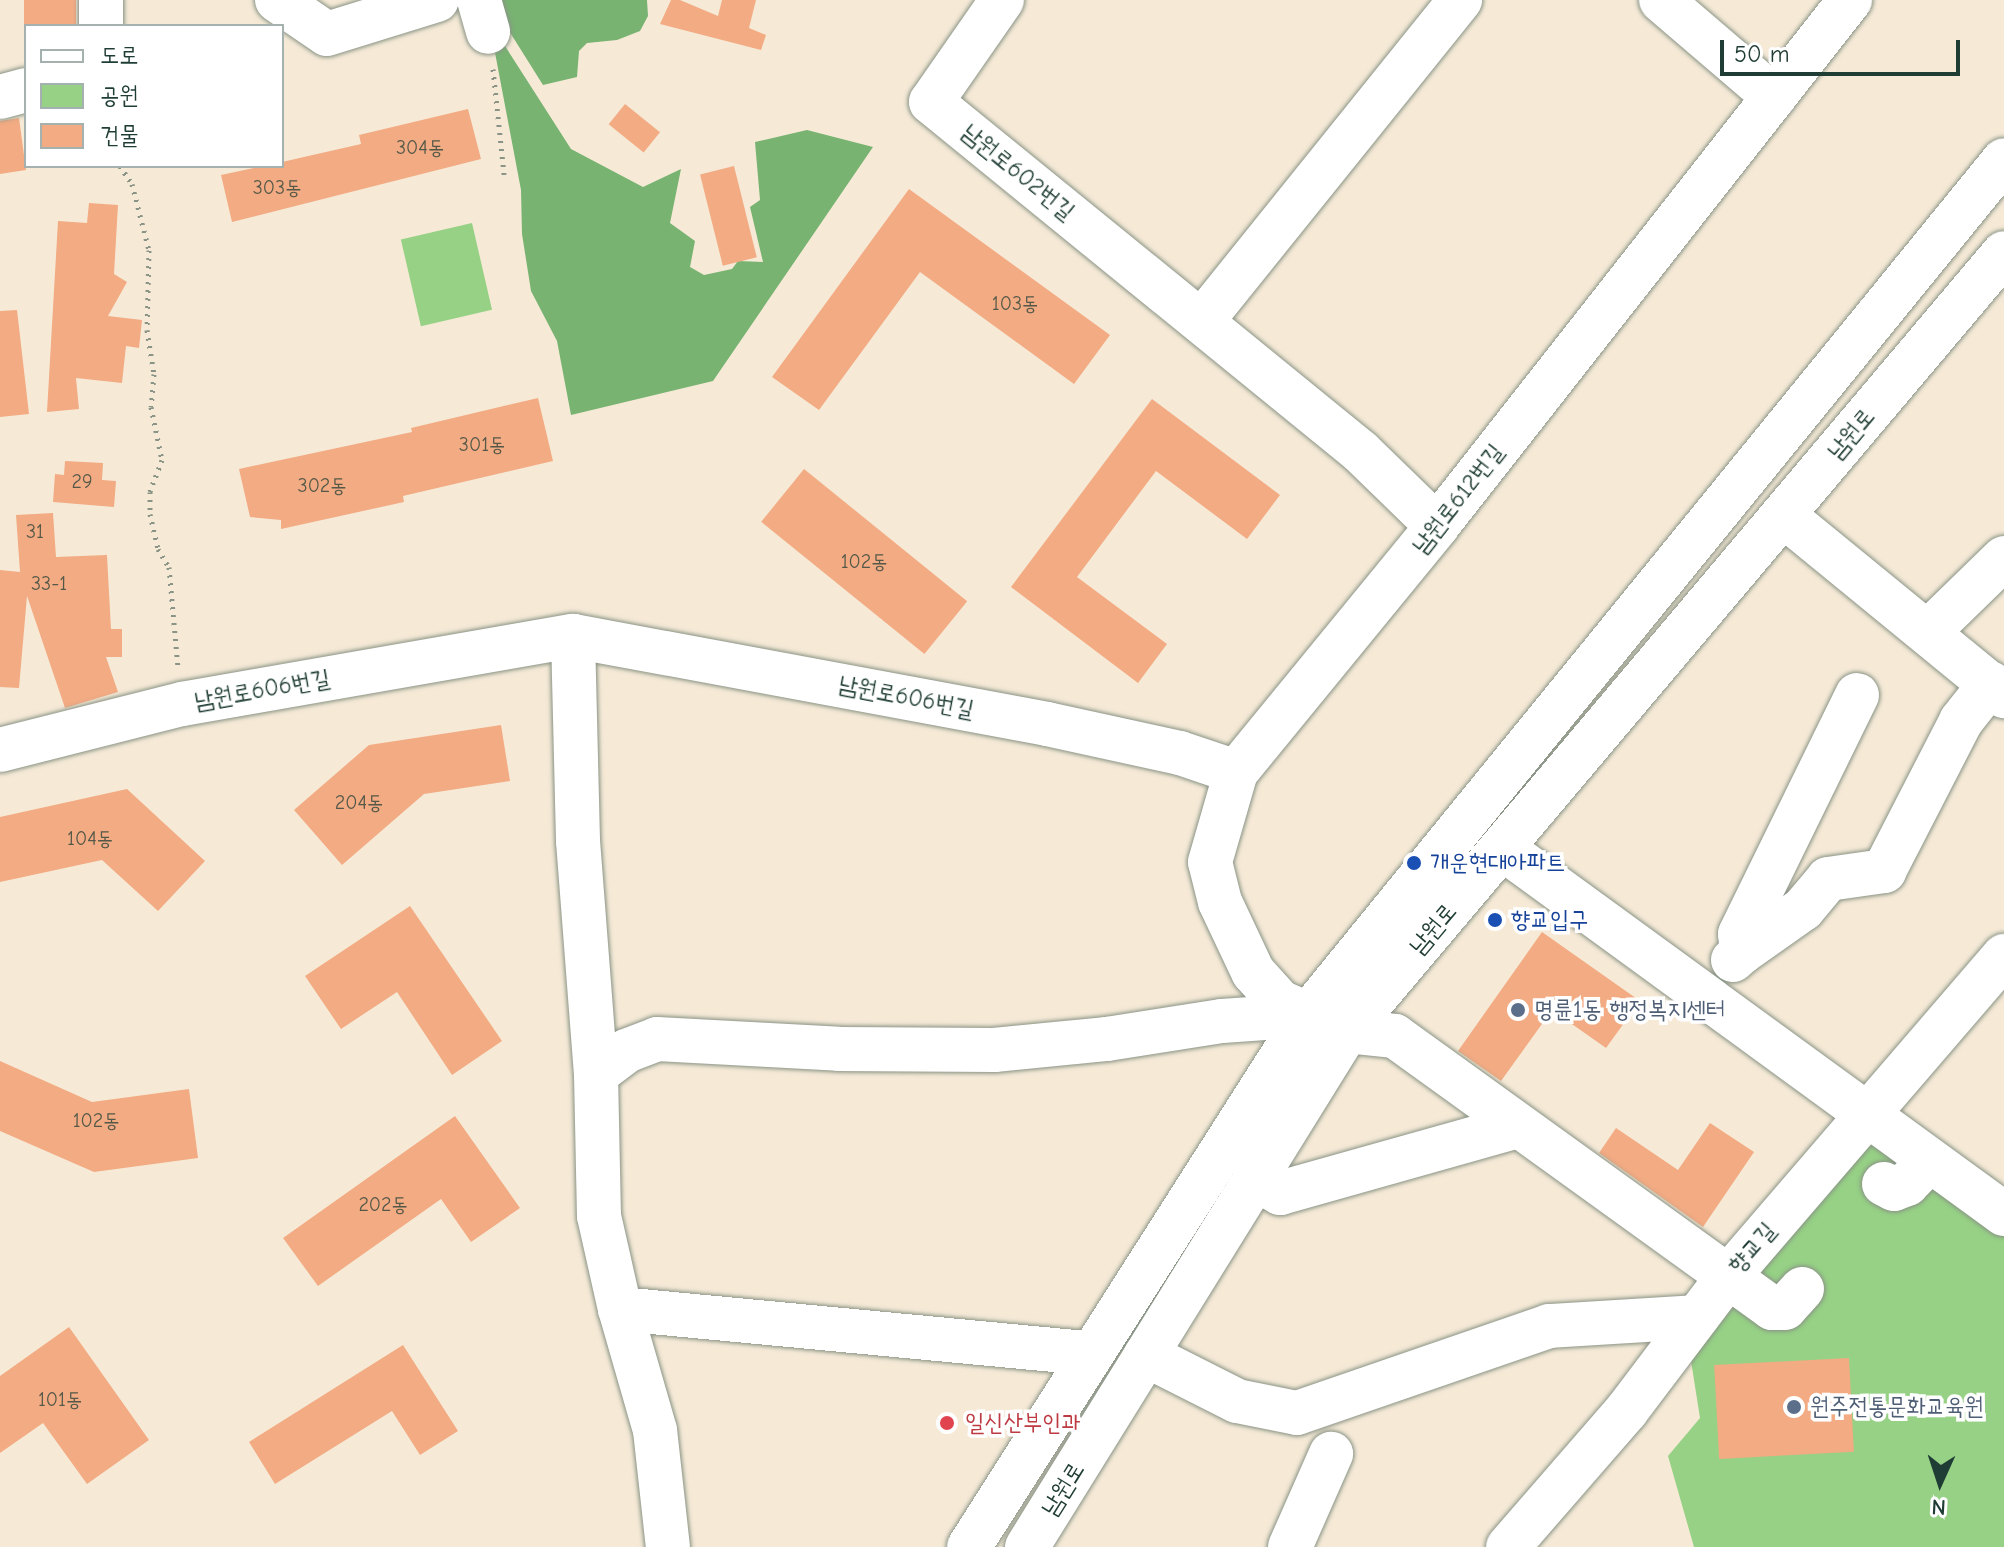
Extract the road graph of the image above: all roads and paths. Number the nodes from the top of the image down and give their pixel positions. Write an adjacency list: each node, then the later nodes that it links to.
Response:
1 (277, 0): 2 (street)
2 (437, 0)
3 (1002, 0): 15 (street, 남원로602번길)
4 (1460, 0): 15 (street)
5 (1661, 0): 10 (street)
6 (1850, 0): 10 (street, 남원로612번길)
7 (483, 16): 13 (path)
8 (24, 91): 9 (street)
9 (0, 97)
10 (1774, 97): 17 (street, 남원로612번길)
11 (2004, 160): 30 (street, 남원로)
12 (121, 168): 23 (path)
13 (504, 174)
14 (2004, 253): 16 (street, 남원로)
15 (1202, 321): 17 (street, 남원로602번길)
16 (1783, 515): 19 (street); 26 (street, 남원로)
17 (1437, 526): 25 (street, 남원로612번길)
18 (2004, 558): 19 (street)
19 (1928, 632): 21 (street)
20 (573, 636): 23 (street, 남원로606번길); 25 (street, 남원로606번길); 32 (street)
21 (1997, 690): 27 (street)
22 (1857, 695): 27 (street)
23 (182, 704): 24 (street, 남원로606번길)
24 (0, 750)
25 (1236, 772): 30 (street, 남원로612번길)
26 (1502, 848): 29 (street); 31 (street, 남원로)
27 (1742, 952): 29 (street)
28 (2004, 956): 33 (street, 향교길)
29 (1700, 993): 33 (street)
30 (1308, 1015): 31 (street, 남원로612번길); 32 (street); 43 (street, 남원로)
31 (1347, 1031): 34 (street, 남원로612번길); 36 (street, 남원로)
32 (596, 1074): 41 (street)
33 (1867, 1115): 35 (street); 39 (street, 향교길)
34 (1518, 1126): 36 (street); 39 (street, 남원로612번길)
35 (1929, 1161): 37 (street); 38 (street)
36 (1255, 1179): 44 (street, 남원로)
37 (1884, 1184)
38 (2004, 1214)
39 (1727, 1278): 40 (street, 남원로612번길); 42 (street, 향교길)
40 (1802, 1289)
41 (620, 1309): 43 (street); 46 (street)
42 (1697, 1317): 44 (street); 50 (street, 향교길)
43 (1092, 1354): 47 (street, 남원로)
44 (1146, 1355): 48 (street, 남원로)
45 (1331, 1454): 49 (street)
46 (668, 1547)
47 (969, 1547)
48 (1027, 1547)
49 (1290, 1547)
50 (1508, 1547)

